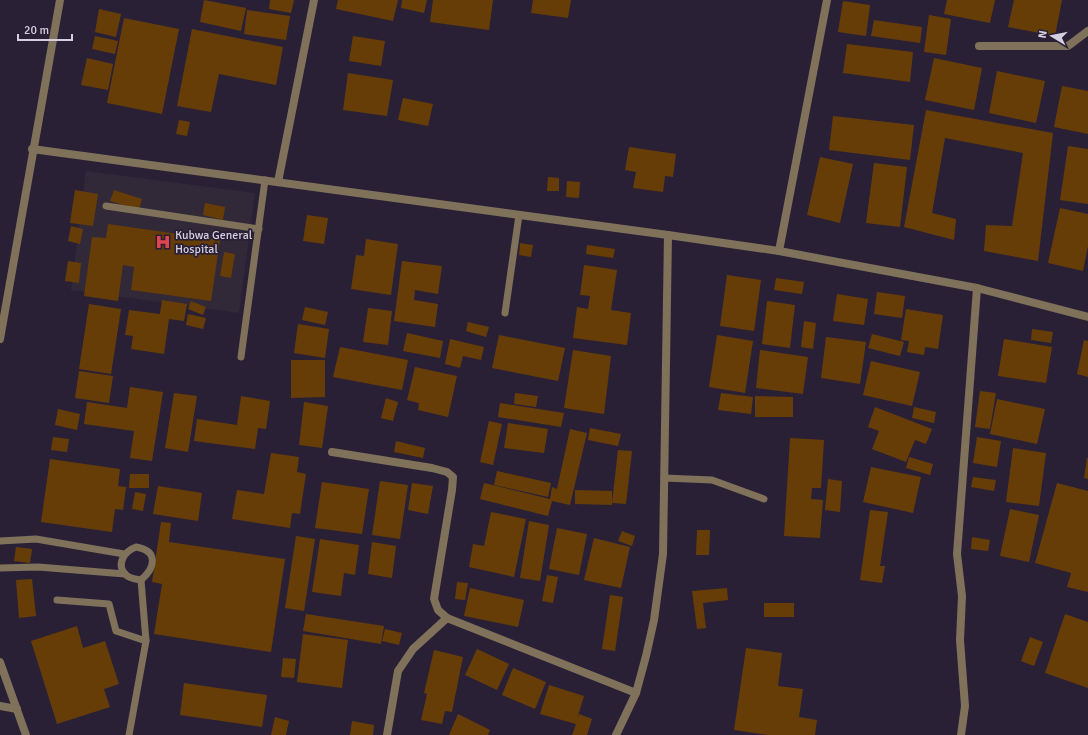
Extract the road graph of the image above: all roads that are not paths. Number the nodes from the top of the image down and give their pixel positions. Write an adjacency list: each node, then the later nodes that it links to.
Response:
1 (60, 0): 6 (street)
2 (314, 0): 8 (street)
3 (828, 0): 13 (street)
4 (1088, 31): 5 (street)
5 (979, 46)
6 (32, 149): 7 (street); 17 (street)
7 (266, 180): 8 (street); 11 (lane)
8 (278, 182): 10 (street)
9 (106, 206): 11 (lane)
10 (518, 214): 12 (street); 15 (lane)
11 (259, 228): 18 (lane)
12 (668, 235): 13 (street); 20 (street)
13 (779, 251): 14 (street)
14 (977, 288): 16 (street); 38 (street)
15 (505, 313)
16 (1088, 317)
17 (0, 339)
18 (241, 357)
19 (332, 452): 28 (street)
20 (664, 478): 21 (lane); 31 (street)
21 (764, 499)
22 (0, 541): 23 (lane)
23 (124, 554): 25 (lane); 26 (lane)
24 (0, 568): 25 (lane)
25 (125, 574): 26 (lane)
26 (141, 580): 29 (lane)
27 (57, 600): 29 (lane)
28 (447, 618): 31 (street); 36 (street)
29 (146, 641): 35 (lane)
30 (0, 662): 33 (street)
31 (636, 693): 37 (street)
32 (0, 706): 33 (street)
33 (17, 709): 34 (street)
34 (26, 735)
35 (128, 735)
36 (387, 735)
37 (616, 735)
38 (961, 735)

